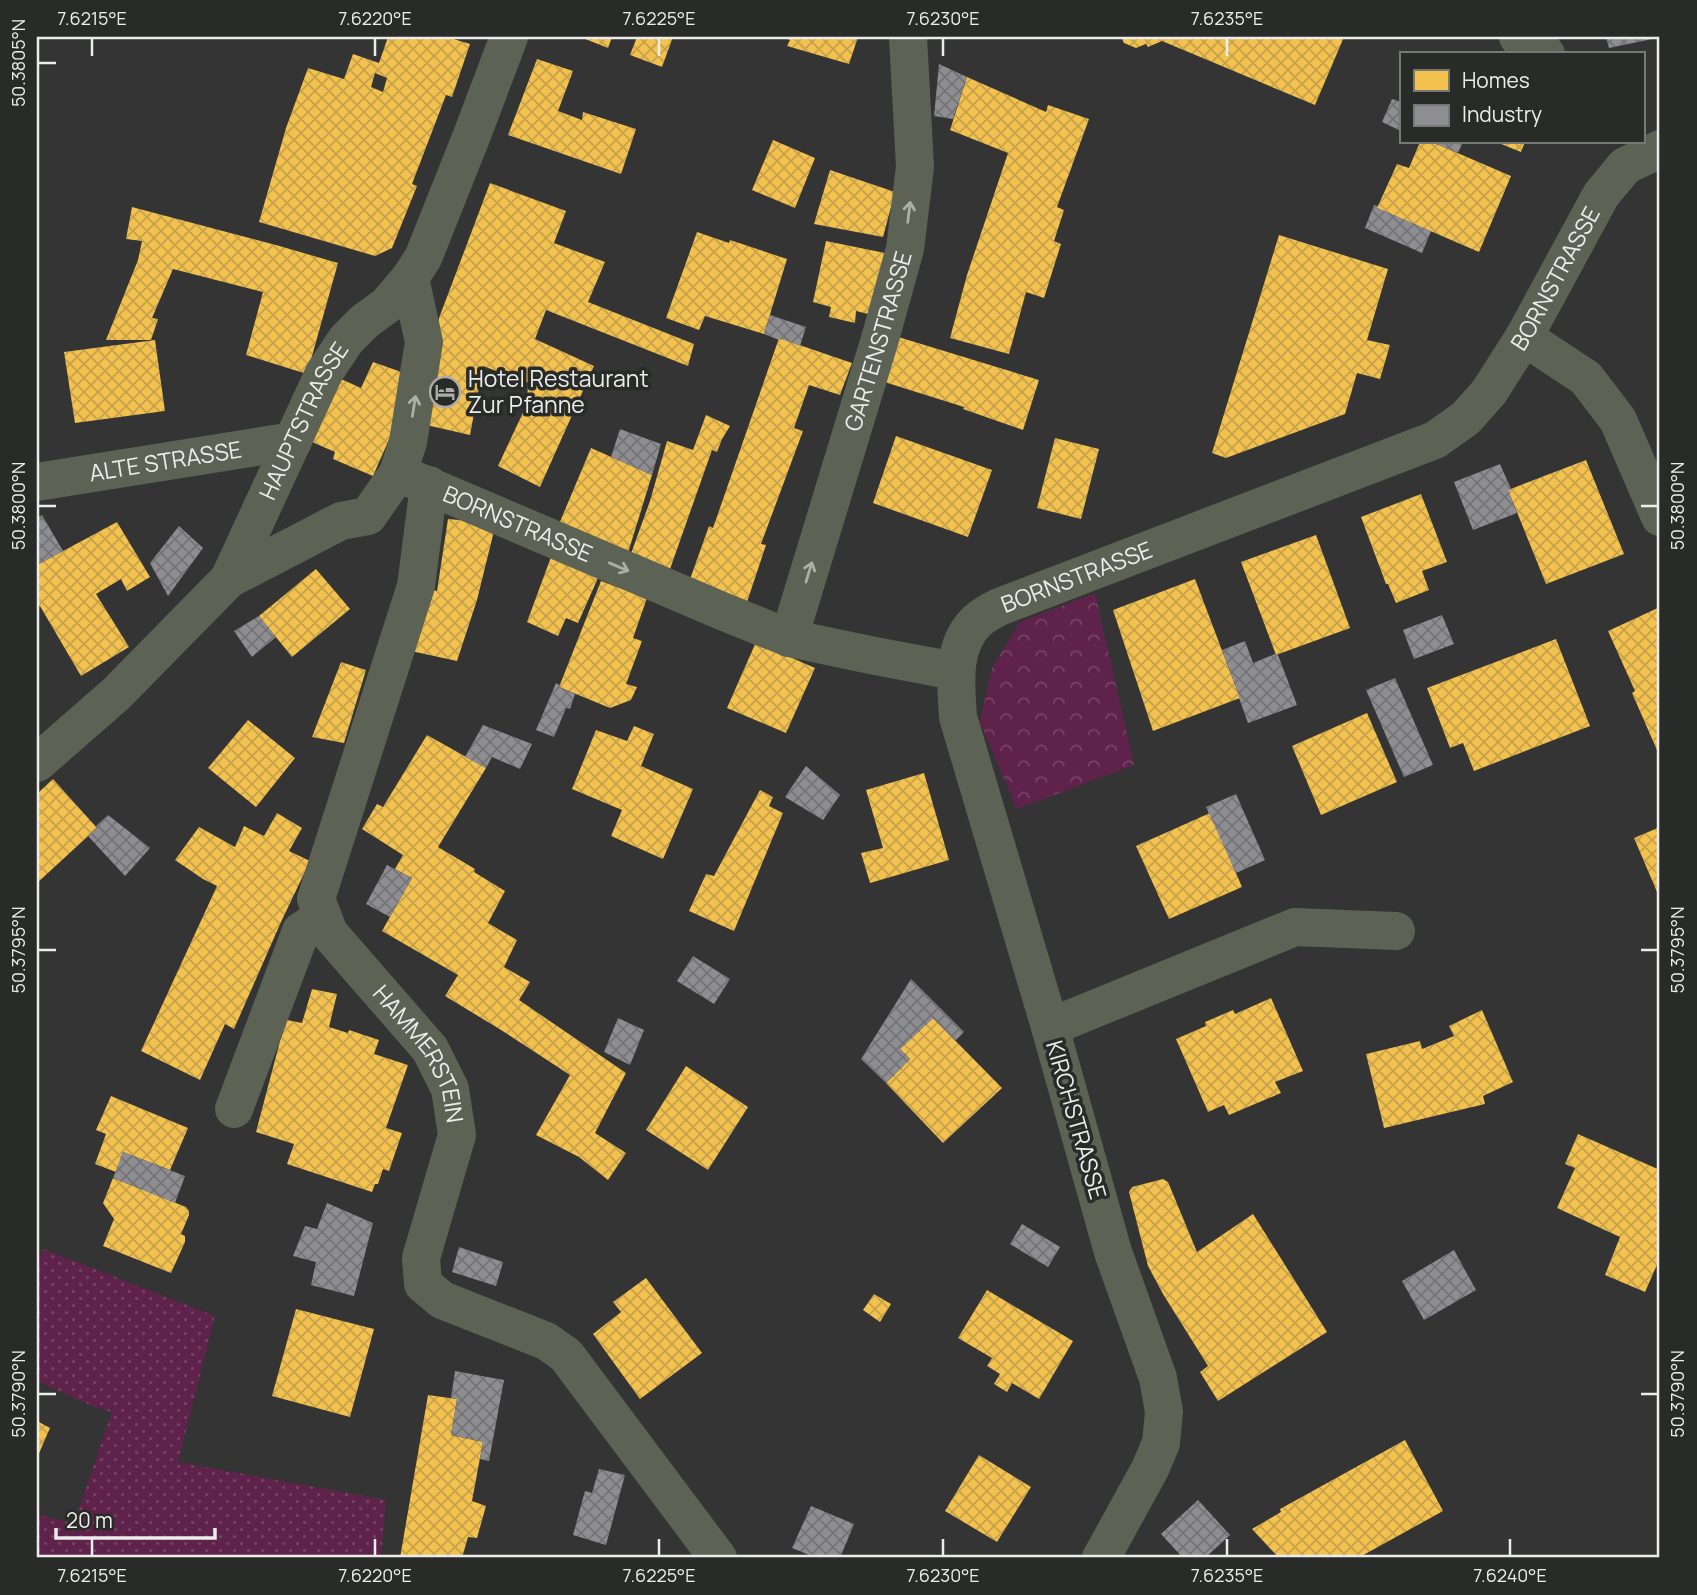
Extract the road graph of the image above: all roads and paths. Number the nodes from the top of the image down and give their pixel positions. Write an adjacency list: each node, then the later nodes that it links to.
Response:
1 (509, 37): 7 (street, HAUPTSTRASSE)
2 (908, 37): 14 (street, GARTENSTRASSE, one-way to 2)
3 (1518, 37): 4 (street)
4 (1543, 52)
5 (1660, 149): 6 (street, BORNSTRASSE)
6 (1617, 154): 8 (street, BORNSTRASSE)
7 (410, 278): 9 (street, HAUPTSTRASSE); 10 (street, one-way to 7)
8 (1524, 337): 12 (street); 15 (street, BORNSTRASSE)
9 (293, 441): 11 (street, ALTE STRASSE); 13 (street, HAUPTSTRASSE)
10 (413, 479): 13 (street); 14 (street, BORNSTRASSE, one-way to 14); 17 (street, HAMMERSTEIN)
11 (37, 482)
12 (1660, 517)
13 (229, 579): 16 (street, HAUPTSTRASSE)
14 (789, 638): 15 (street, BORNSTRASSE)
15 (955, 671): 19 (street, KIRCHSTRASSE)
16 (37, 763)
17 (323, 917): 20 (street); 21 (street, HAMMERSTEIN)
18 (1396, 930): 19 (street)
19 (1050, 1027): 22 (street, KIRCHSTRASSE)
20 (234, 1109)
21 (718, 1558)
22 (1101, 1558)

